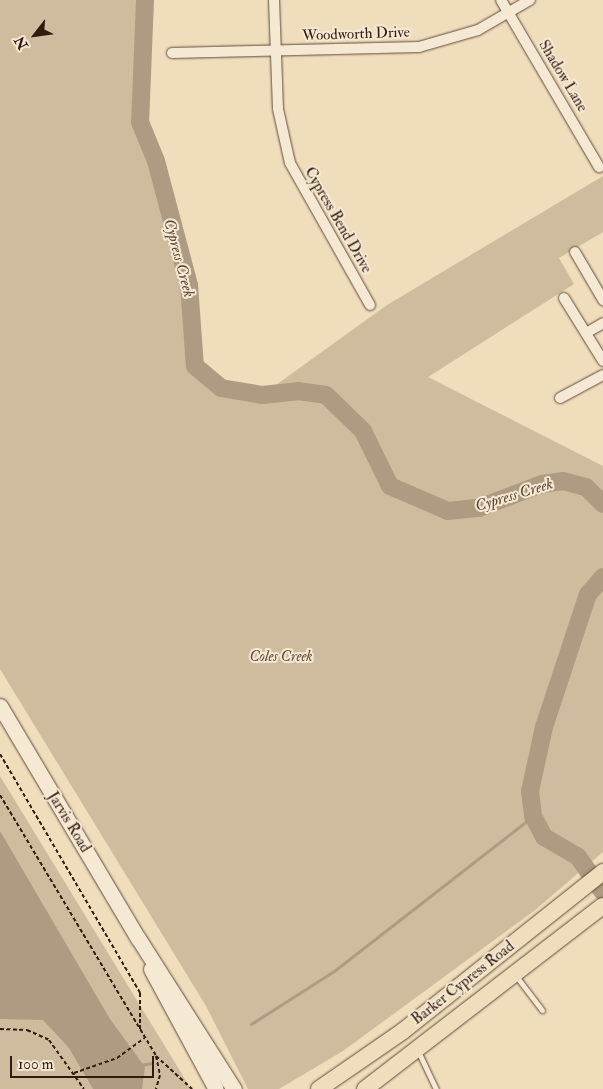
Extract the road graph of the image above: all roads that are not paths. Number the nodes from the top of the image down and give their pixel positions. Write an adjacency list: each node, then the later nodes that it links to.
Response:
1 (274, 0): 5 (street, Cypress Bend Drive)
2 (500, 0): 4 (street, Shadow Lane)
3 (530, 0): 4 (street, Woodworth Drive)
4 (508, 13): 5 (street, Woodworth Drive); 7 (street, Shadow Lane)
5 (276, 51): 6 (street, Woodworth Drive); 11 (street, Cypress Bend Drive)
6 (172, 53)
7 (599, 167)
8 (575, 252): 10 (street)
9 (564, 298): 13 (street)
10 (603, 300)
11 (370, 305)
12 (603, 323): 13 (street)
13 (586, 333): 14 (street)
14 (603, 361)
15 (603, 375): 16 (street)
16 (560, 398)
17 (0, 706): 20 (street, Jarvis Road)
18 (603, 872): 23 (main road, Barker Cypress Road)
19 (600, 909): 21 (main road, Barker Cypress Road)
20 (138, 938): 25 (street, Jarvis Road); 26 (street, Jarvis Road)
21 (516, 975): 22 (lane); 24 (main road, Barker Cypress Road)
22 (542, 1010)
23 (403, 1031): 24 (main road); 27 (main road, Barker Cypress Road)
24 (418, 1051): 28 (main road, Barker Cypress Road); 29 (lane)
25 (216, 1089)
26 (234, 1089)
27 (319, 1089)
28 (365, 1089)
29 (436, 1089)

